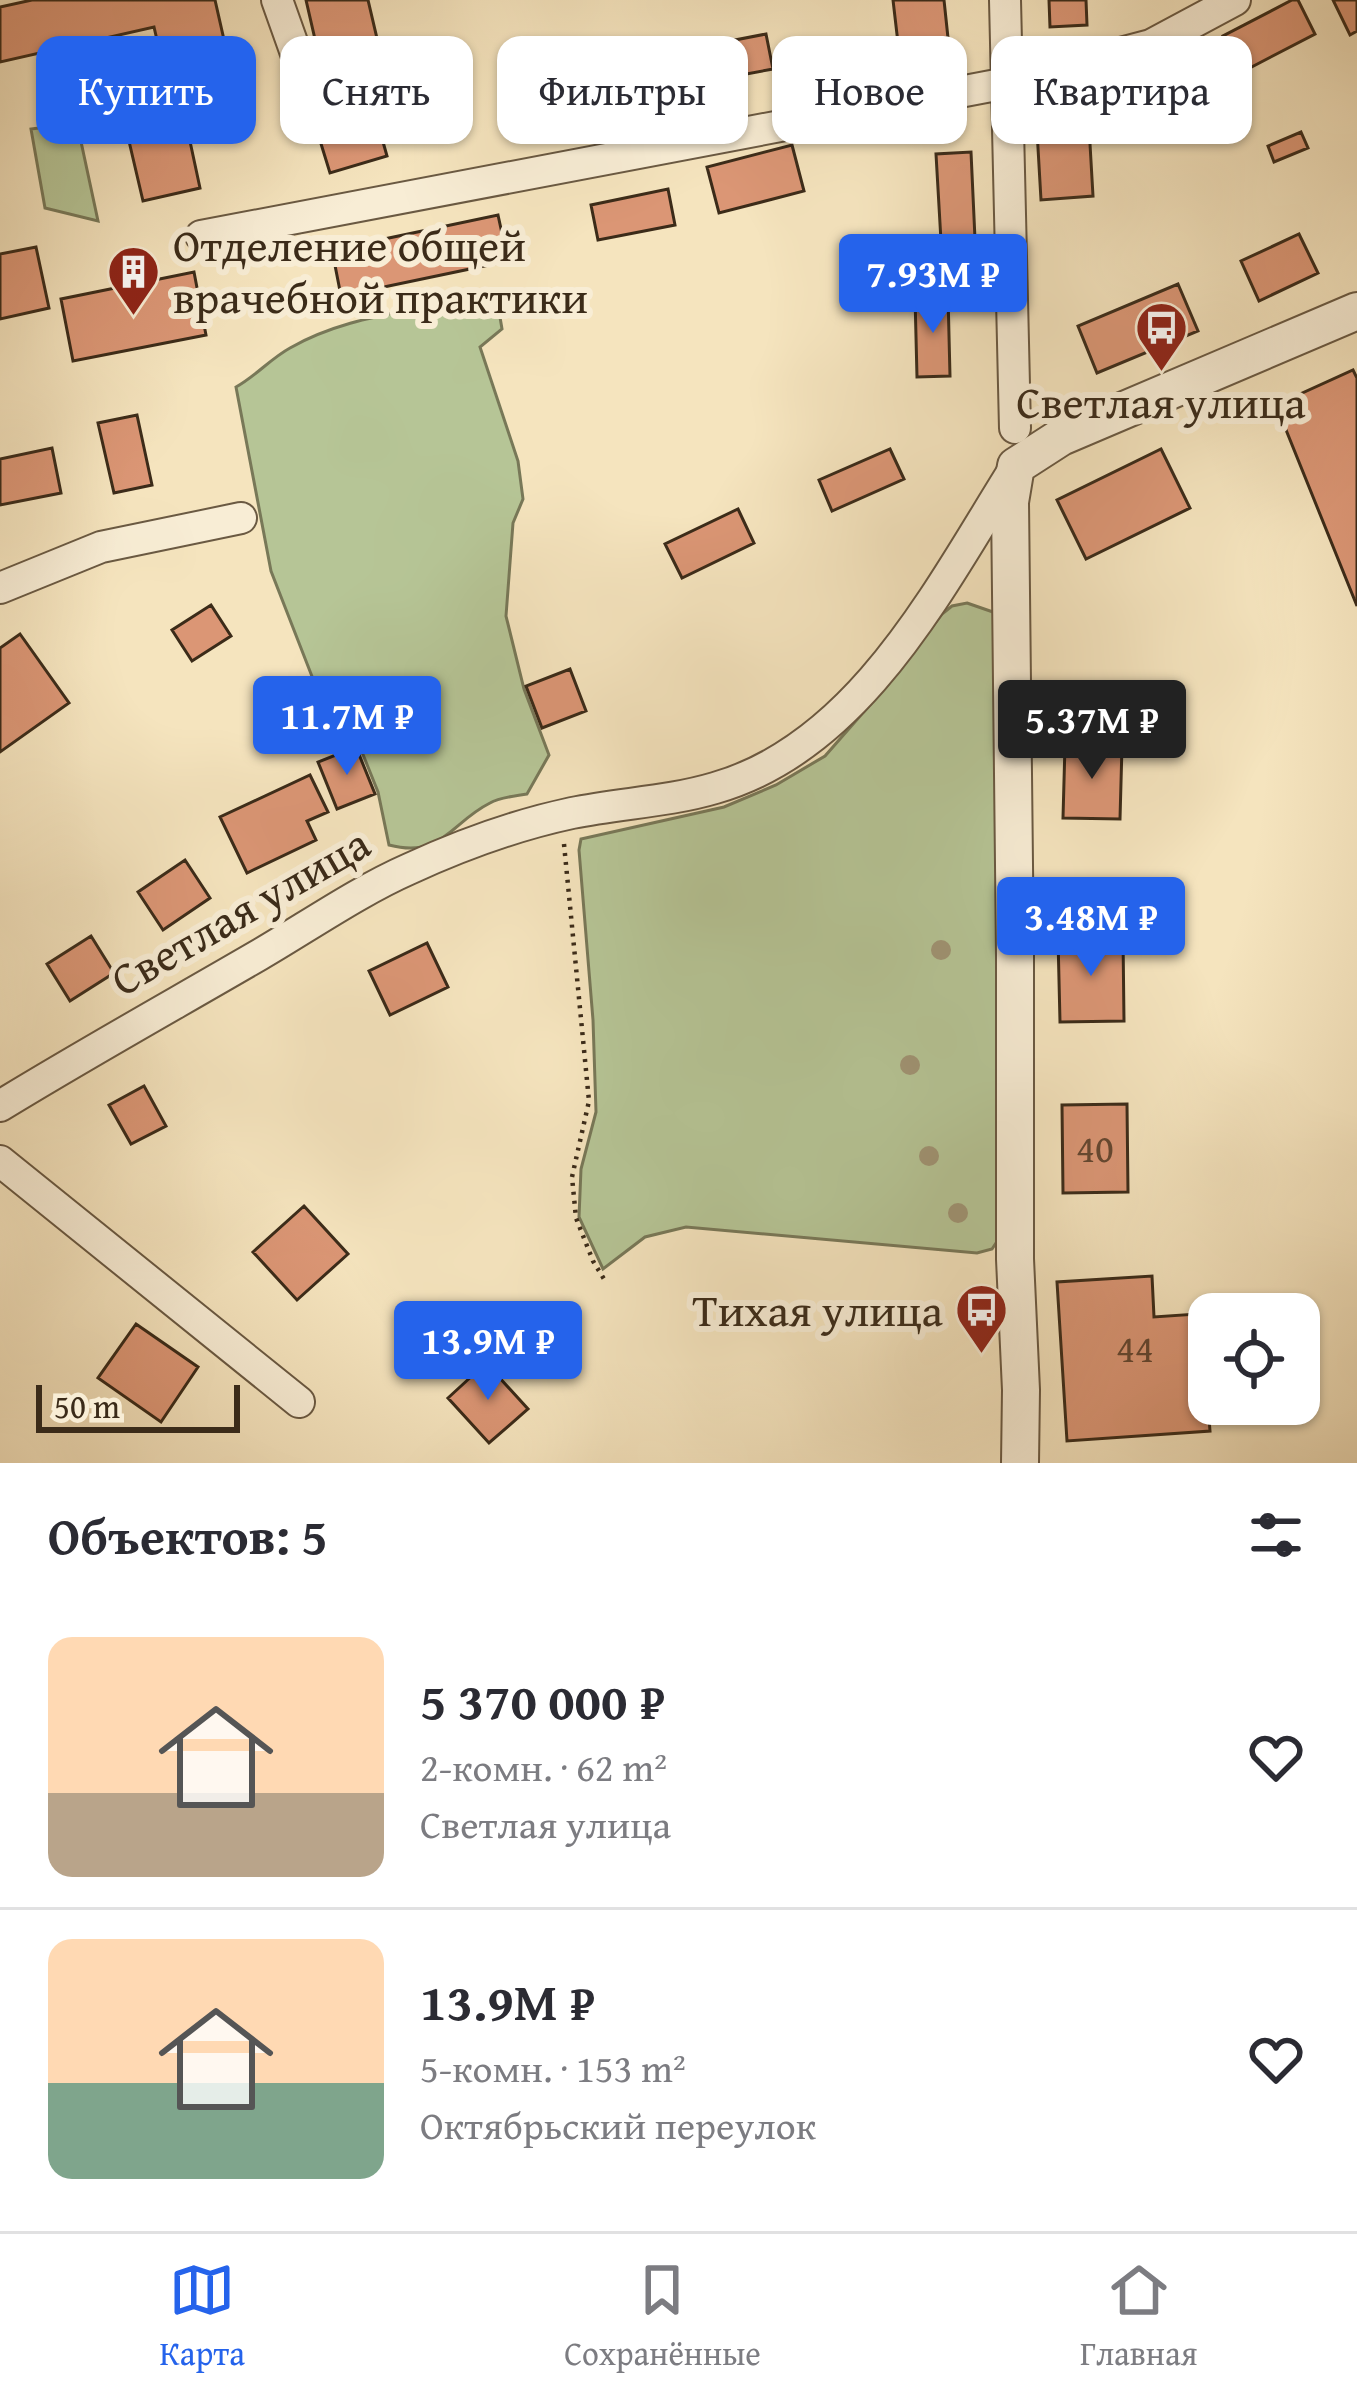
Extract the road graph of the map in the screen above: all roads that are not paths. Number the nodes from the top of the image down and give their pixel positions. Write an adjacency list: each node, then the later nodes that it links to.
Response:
1 (277, 0): 4 (street)
2 (1005, 0): 5 (street)
3 (1235, 0): 6 (street)
4 (290, 36)
5 (1006, 36)
6 (1168, 36)
7 (991, 85): 9 (street)
8 (1008, 144): 11 (street)
9 (201, 236)
10 (1357, 311): 12 (street, Светлая улица)
11 (1015, 428)
12 (1016, 466): 15 (street, Светлая улица); 18 (street)
13 (241, 518): 14 (street)
14 (0, 588)
15 (1, 1104)
16 (0, 1161): 17 (street)
17 (299, 1402)
18 (1021, 1463)

